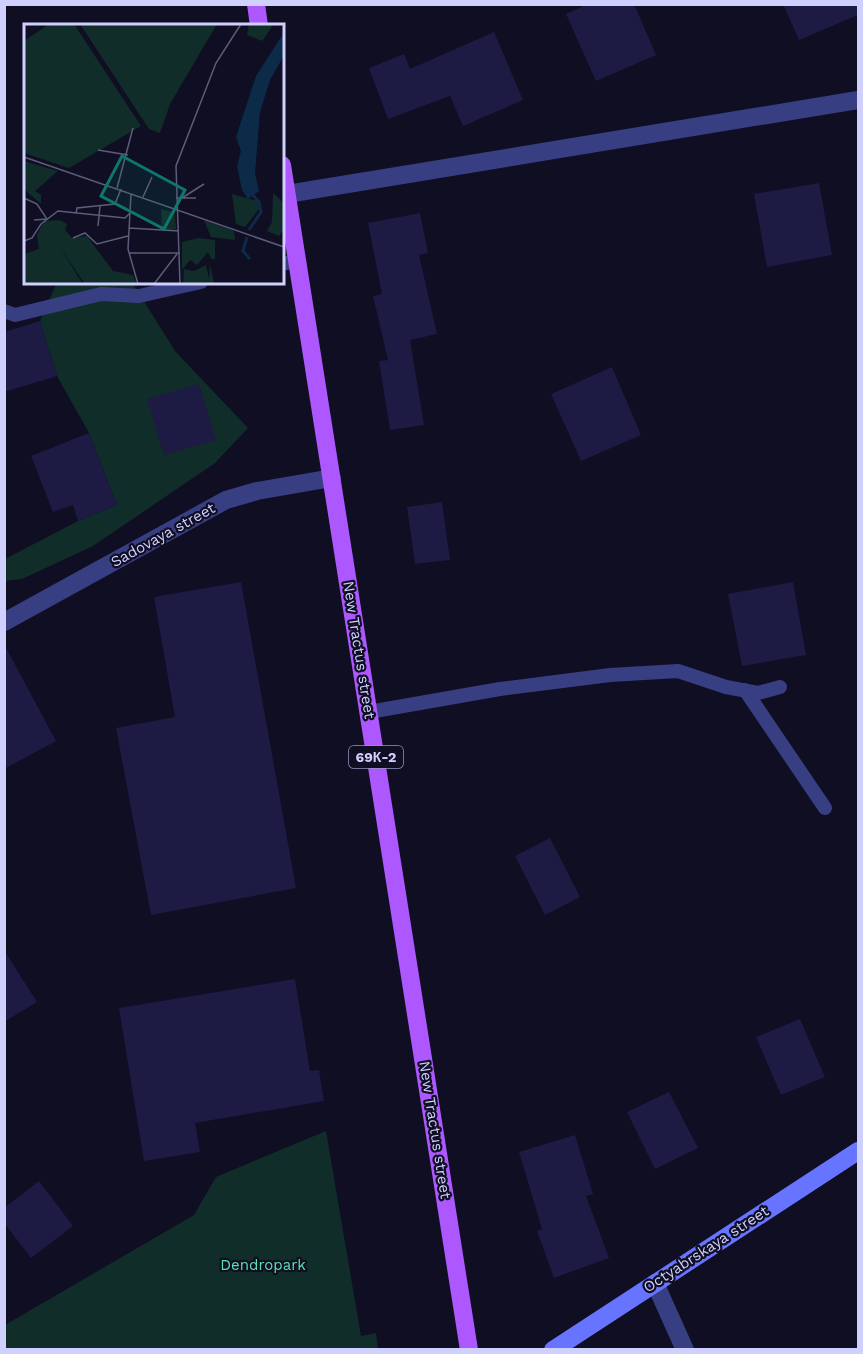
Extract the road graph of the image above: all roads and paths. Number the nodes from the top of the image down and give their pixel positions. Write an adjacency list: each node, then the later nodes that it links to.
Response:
1 (256, 4): 2 (main road)
2 (259, 24)
3 (858, 100): 5 (street)
4 (284, 177): 5 (main road, New Tractus street / 69К-2)
5 (287, 194): 6 (main road, New Tractus street / 69К-2)
6 (290, 263): 9 (main road, New Tractus street / 69К-2)
7 (192, 284): 8 (lane)
8 (4, 311)
9 (332, 478): 10 (street, Sadovaya street); 13 (main road, New Tractus street / 69К-2)
10 (4, 622)
11 (780, 687): 12 (lane)
12 (745, 690): 13 (lane); 14 (lane)
13 (369, 712): 17 (main road, New Tractus street / 69К-2)
14 (825, 808)
15 (858, 1151): 16 (street, Octyabrskaya street)
16 (655, 1283): 18 (street, Octyabrskaya street); 19 (street)
17 (469, 1350)
18 (554, 1350)
19 (685, 1350)

